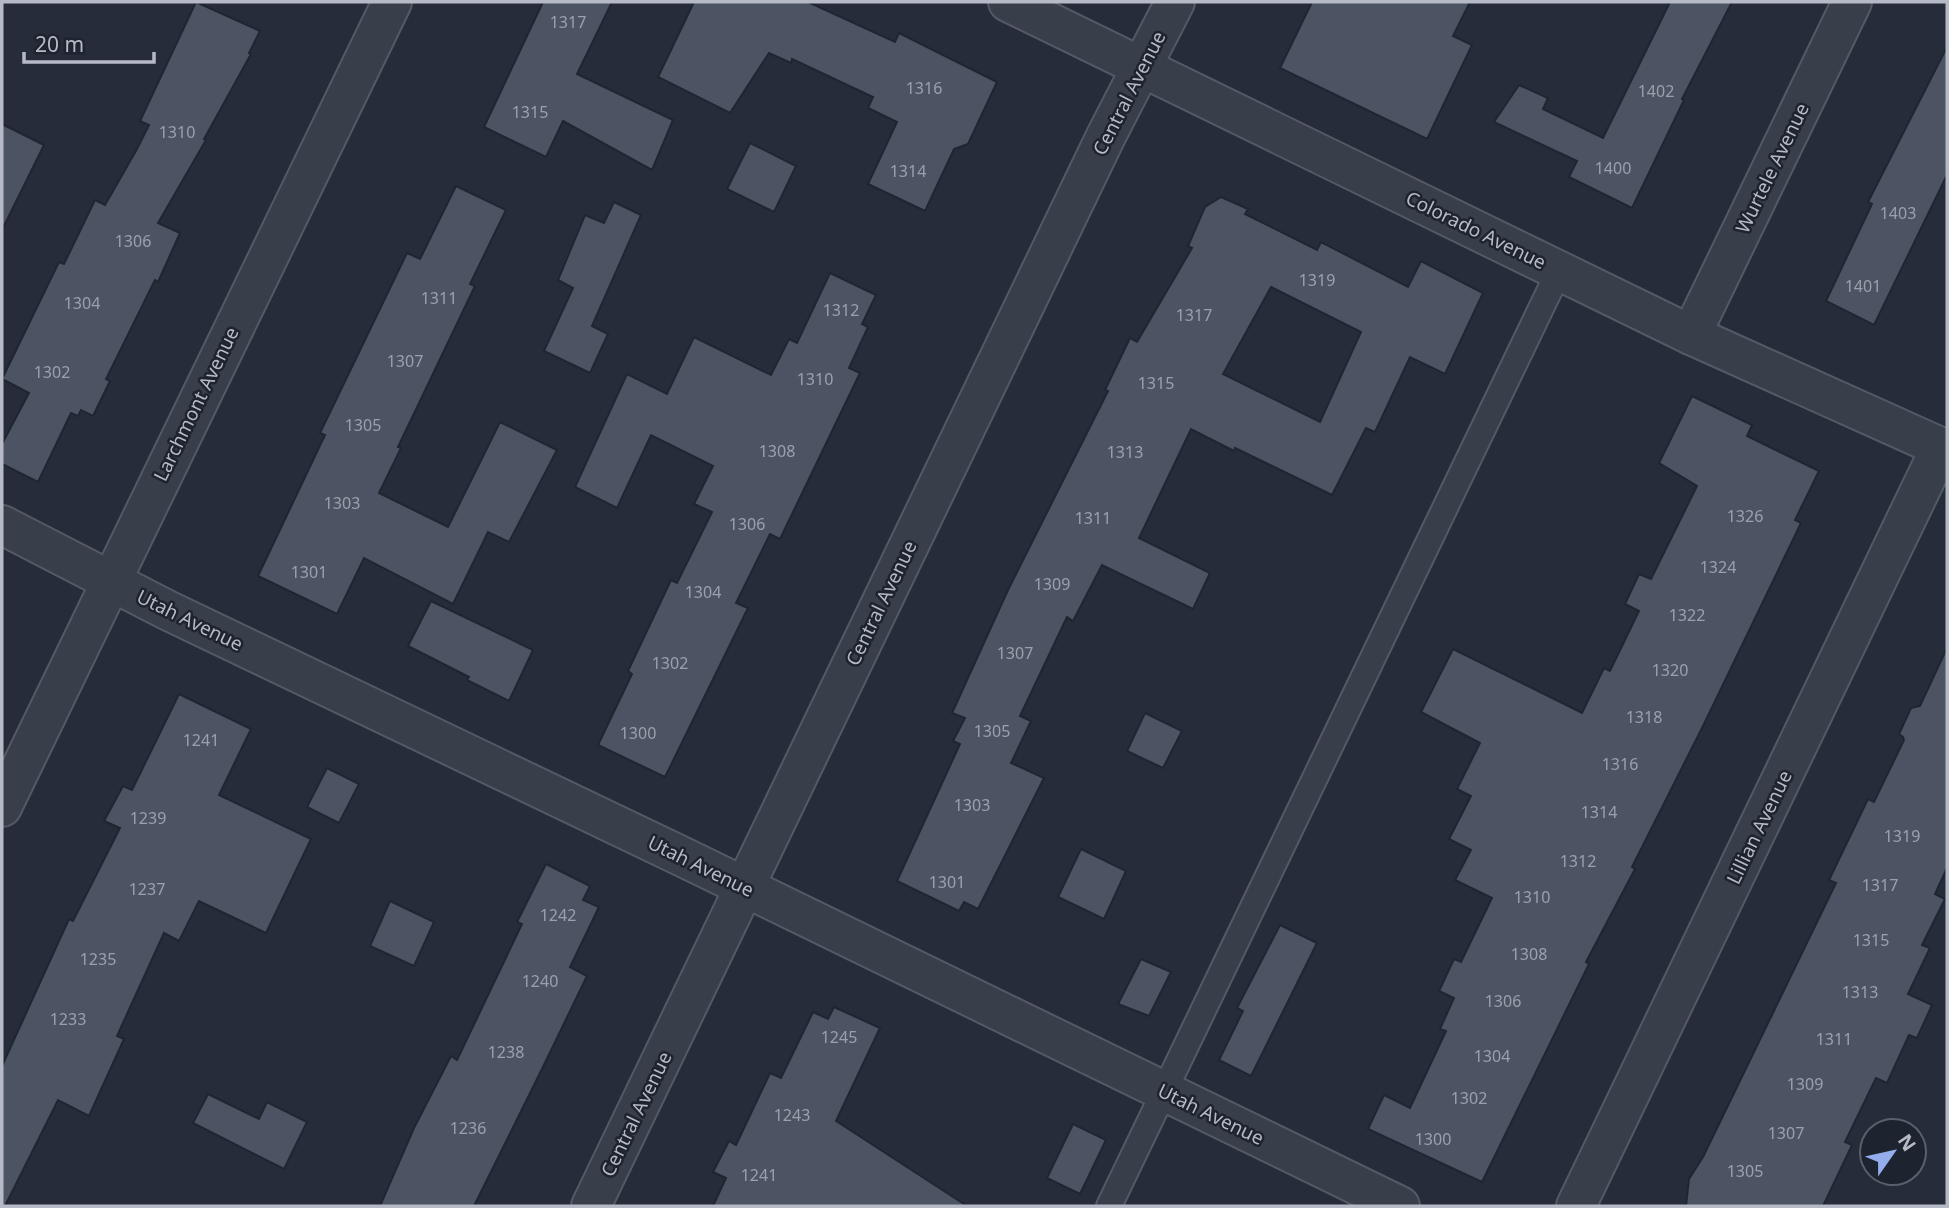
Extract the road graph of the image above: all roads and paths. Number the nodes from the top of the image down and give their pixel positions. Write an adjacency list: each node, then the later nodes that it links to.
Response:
1 (391, 2): 10 (street, Larchmont Avenue)
2 (1008, 2): 5 (street, Colorado Avenue)
3 (1175, 2): 5 (street, Central Avenue)
4 (1852, 2): 7 (street, Wurtele Avenue)
5 (1142, 67): 6 (street, Colorado Avenue); 12 (street, Central Avenue)
6 (1559, 271): 7 (street, Colorado Avenue); 13 (lane)
7 (1691, 335): 8 (street, Colorado Avenue)
8 (1944, 449): 17 (street, Lillian Avenue)
9 (2, 525): 10 (street, Utah Avenue)
10 (110, 580): 11 (street, Larchmont Avenue); 12 (street, Utah Avenue)
11 (2, 807)
12 (743, 887): 13 (street, Utah Avenue); 14 (street, Central Avenue)
13 (1164, 1091): 15 (lane); 16 (street, Utah Avenue)
14 (592, 1206)
15 (1109, 1206)
16 (1400, 1206)
17 (1576, 1206)

